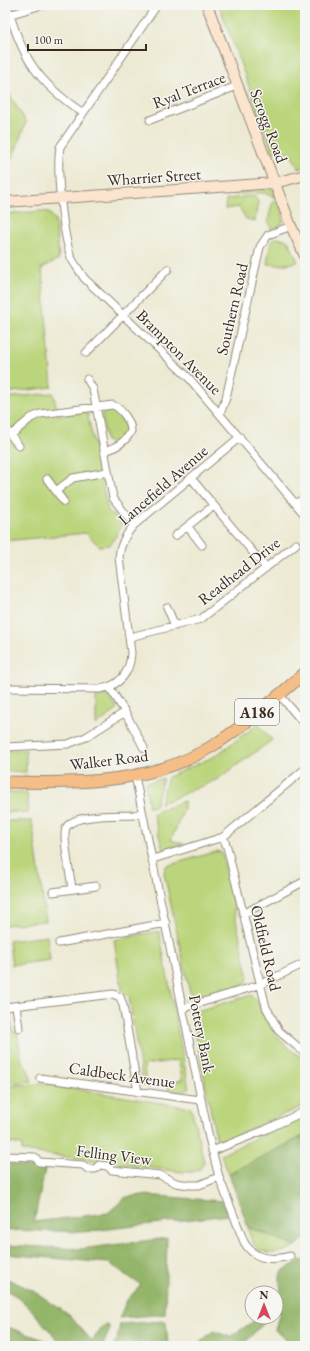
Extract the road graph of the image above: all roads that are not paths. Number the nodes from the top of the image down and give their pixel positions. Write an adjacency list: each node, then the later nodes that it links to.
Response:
1 (7, 5): 5 (street)
2 (42, 5): 5 (street)
3 (156, 5): 7 (street, Brampton Avenue)
4 (207, 5): 6 (street, Scrogg Road)
5 (8, 15): 7 (street)
6 (237, 86): 8 (street, Ryal Terrace); 10 (street, Scrogg Road)
7 (83, 113): 11 (street, Brampton Avenue)
8 (150, 120)
9 (305, 175): 10 (street, Wharrier Street)
10 (275, 182): 11 (street, Wharrier Street); 13 (street, Scrogg Road)
11 (62, 198): 12 (street, Wharrier Street); 16 (street, Brampton Avenue)
12 (5, 202)
13 (291, 226): 14 (street, Scrogg Road); 20 (street, Southern Road)
14 (305, 256)
15 (168, 269): 16 (street)
16 (122, 315): 17 (street); 20 (street, Brampton Avenue)
17 (86, 353)
18 (87, 379): 19 (street)
19 (96, 406): 22 (street); 25 (street); 25 (street)
20 (220, 414): 23 (street, Brampton Avenue)
21 (5, 428): 22 (street)
22 (11, 435): 24 (street)
23 (240, 437): 27 (street, Lancefield Avenue); 32 (street, Brampton Avenue)
24 (19, 446)
25 (104, 451): 26 (street)
26 (108, 472): 29 (street); 35 (street)
27 (191, 478): 33 (street); 35 (street, Lancefield Avenue)
28 (47, 479): 29 (street)
29 (56, 491): 31 (street)
30 (305, 497): 32 (street)
31 (64, 502)
32 (296, 504): 34 (street, Brampton Avenue)
33 (213, 506): 36 (street); 40 (street)
34 (305, 515)
35 (134, 525): 43 (street, Lancefield Avenue)
36 (188, 527): 37 (street); 39 (street)
37 (175, 536)
38 (296, 544): 40 (street, Readhead Drive)
39 (202, 545)
40 (266, 568): 42 (street, Readhead Drive)
41 (167, 606): 42 (street)
42 (175, 626): 43 (street, Readhead Drive)
43 (130, 637): 46 (street, Lancefield Avenue)
44 (305, 673): 47 (main road, Walker Road / A186)
45 (5, 688): 46 (street)
46 (110, 688): 48 (street)
47 (279, 694): 49 (street); 53 (main road, Walker Road / A186)
48 (125, 712): 50 (street); 51 (street)
49 (305, 725)
50 (5, 747)
51 (144, 748)
52 (305, 769): 56 (street)
53 (135, 776): 54 (main road, Walker Road / A186); 55 (street, Pottery Bank)
54 (5, 782)
55 (142, 813): 57 (street, Pottery Bank); 60 (street)
56 (223, 837): 57 (street); 62 (street, Oldfield Road)
57 (153, 859): 63 (street, Pottery Bank)
58 (305, 882): 62 (street)
59 (96, 886): 60 (street)
60 (72, 889): 61 (street)
61 (53, 892)
62 (243, 914): 66 (street, Oldfield Road)
63 (166, 923): 64 (street); 69 (street, Pottery Bank)
64 (59, 943)
65 (305, 963): 66 (street)
66 (259, 985): 69 (street); 71 (street, Oldfield Road)
67 (16, 1006): 68 (street); 70 (street); 73 (street)
68 (5, 1007)
69 (183, 1008): 74 (street, Pottery Bank)
70 (19, 1028)
71 (305, 1053)
72 (40, 1078): 73 (street, Caldbeck Avenue)
73 (138, 1092): 74 (street, Caldbeck Avenue)
74 (200, 1100): 76 (street, Pottery Bank)
75 (305, 1111): 76 (street)
76 (212, 1151): 78 (street, Pottery Bank)
77 (5, 1156): 78 (street, Felling View)
78 (219, 1177): 79 (street, Pottery Bank)
79 (290, 1256)

